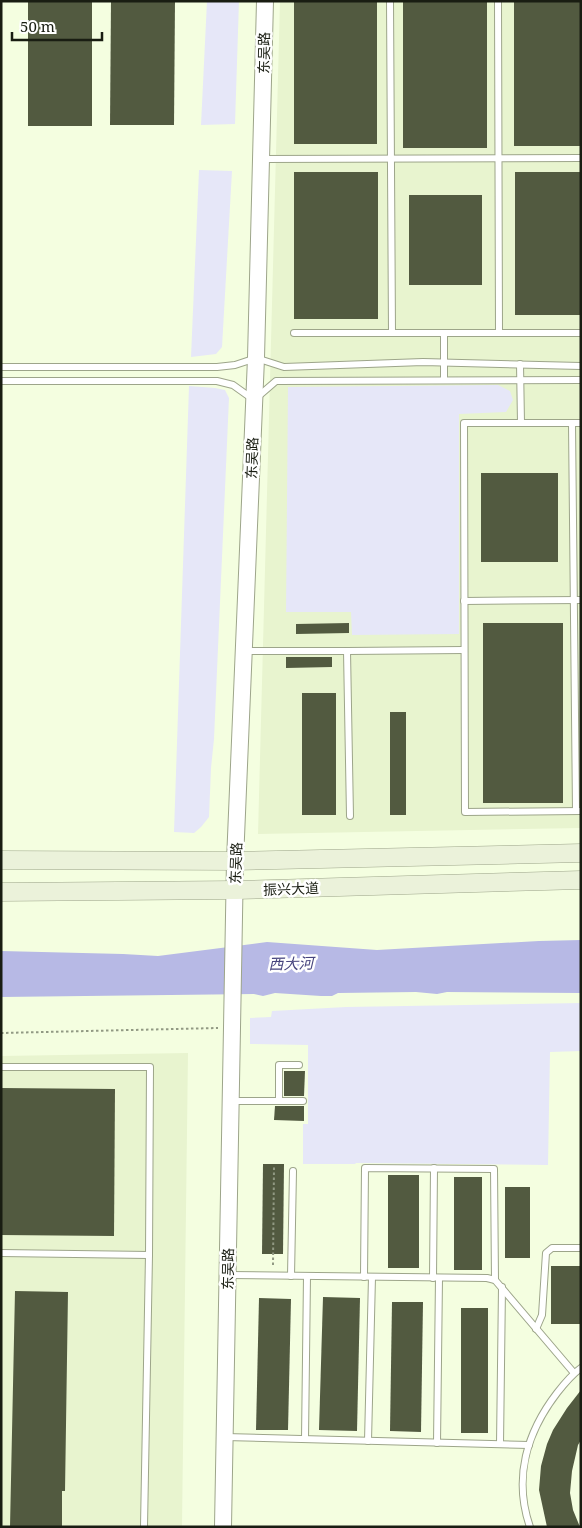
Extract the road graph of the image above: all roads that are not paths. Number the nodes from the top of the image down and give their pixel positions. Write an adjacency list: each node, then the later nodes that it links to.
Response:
1 (265, 1): 6 (street, 东吴路)
2 (390, 1): 7 (lane)
3 (498, 1): 4 (lane)
4 (499, 158): 5 (lane); 7 (lane); 11 (lane)
5 (581, 158)
6 (261, 159): 7 (lane); 13 (street, 东吴路)
7 (391, 159): 9 (lane)
8 (294, 333): 9 (lane)
9 (392, 333): 10 (lane)
10 (444, 333): 11 (lane); 14 (lane)
11 (499, 333): 12 (lane)
12 (581, 333)
13 (256, 358): 14 (lane); 17 (lane); 22 (street, 东吴路)
14 (444, 363): 15 (lane); 18 (lane)
15 (520, 364): 16 (lane); 19 (lane)
16 (581, 366)
17 (1, 368)
18 (444, 380): 19 (lane); 22 (lane)
19 (520, 380): 20 (lane); 23 (lane)
20 (581, 380)
21 (1, 381): 22 (lane)
22 (254, 400): 29 (street, 东吴路)
23 (521, 423): 24 (lane); 27 (lane)
24 (572, 423): 25 (lane); 26 (lane)
25 (581, 423)
26 (577, 600): 27 (lane); 31 (lane)
27 (464, 601): 28 (lane)
28 (464, 650): 30 (lane); 31 (lane)
29 (244, 651): 30 (lane); 35 (street, 东吴路)
30 (347, 651): 32 (lane)
31 (578, 811)
32 (350, 816)
33 (581, 853): 35 (main road)
34 (1, 860): 35 (main road)
35 (235, 861): 37 (street, 东吴路)
36 (581, 880): 37 (main road, 振兴大道)
37 (235, 890): 38 (main road, 振兴大道); 41 (street, 东吴路)
38 (1, 892)
39 (299, 1065): 42 (lane)
40 (1, 1067): 48 (lane)
41 (231, 1101): 42 (lane); 49 (street, 东吴路)
42 (279, 1101): 43 (lane)
43 (303, 1101)
44 (434, 1168): 52 (lane); 54 (lane); 55 (lane)
45 (293, 1171): 50 (lane)
46 (581, 1248): 57 (lane)
47 (1, 1253): 48 (lane)
48 (149, 1255): 66 (lane)
49 (228, 1275): 50 (lane); 60 (street, 东吴路)
50 (291, 1276): 51 (lane)
51 (307, 1276): 52 (lane); 61 (lane)
52 (364, 1277): 53 (lane)
53 (372, 1277): 54 (lane); 62 (lane)
54 (436, 1278): 55 (lane); 63 (lane)
55 (495, 1280): 56 (lane)
56 (502, 1287): 57 (lane); 64 (lane)
57 (536, 1329): 59 (lane)
58 (581, 1368): 59 (lane)
59 (574, 1373): 65 (lane)
60 (224, 1437): 61 (lane); 67 (street, 东吴路)
61 (305, 1440): 62 (lane)
62 (368, 1441): 63 (lane)
63 (437, 1443): 64 (lane)
64 (500, 1444): 65 (lane)
65 (529, 1445): 68 (lane)
66 (144, 1527)
67 (223, 1527)
68 (530, 1527)

